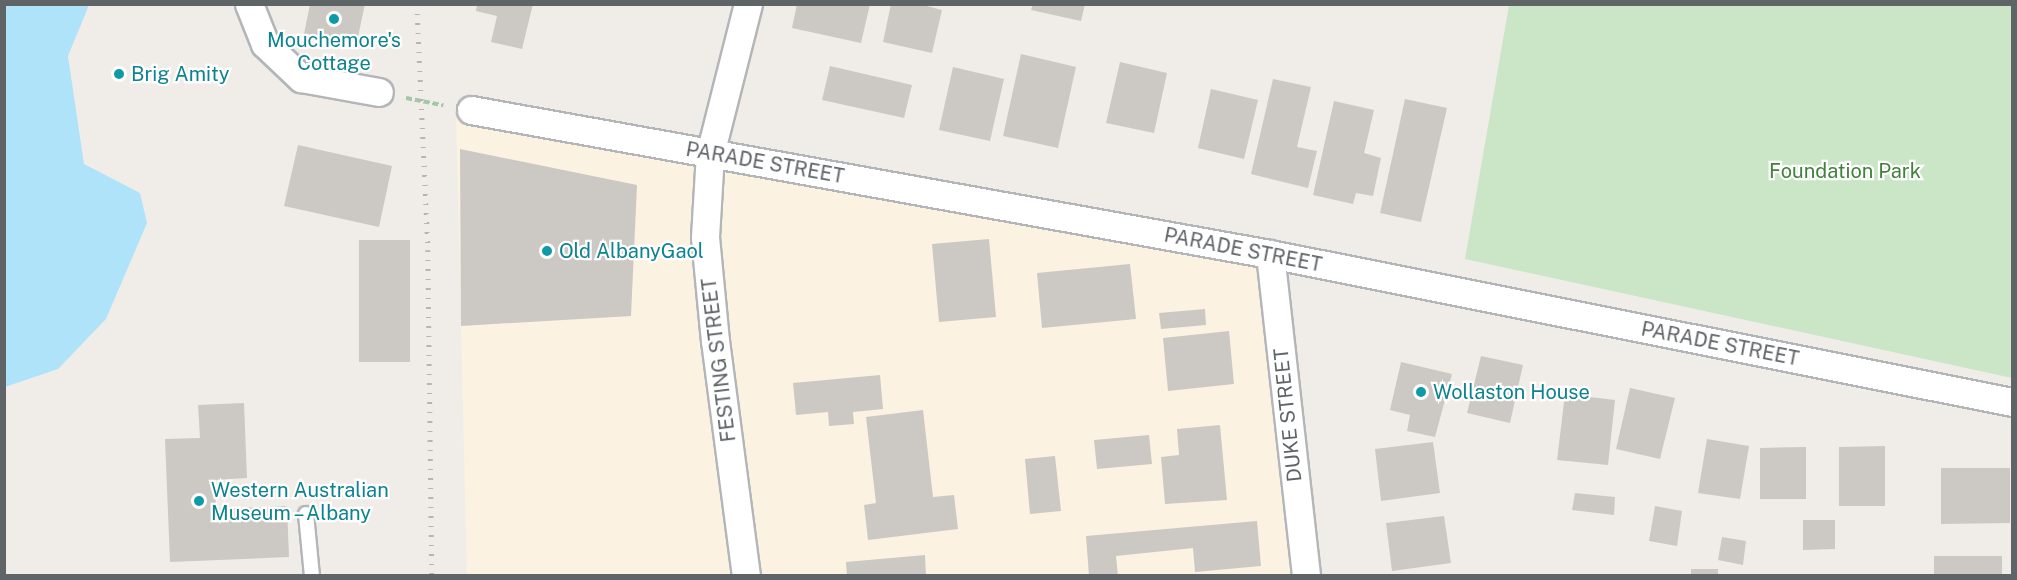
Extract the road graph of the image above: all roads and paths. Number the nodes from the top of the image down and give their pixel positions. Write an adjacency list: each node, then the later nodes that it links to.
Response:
1 (249, 4): 3 (street)
2 (748, 4): 5 (street, FESTING STREET)
3 (379, 92): 4 (path)
4 (471, 110): 5 (street, PARADE STREET)
5 (710, 154): 6 (street, PARADE STREET); 10 (street, FESTING STREET)
6 (1270, 254): 7 (street, PARADE STREET); 11 (street, DUKE STREET)
7 (2013, 402)
8 (306, 514): 9 (lane)
9 (312, 576)
10 (746, 576)
11 (1306, 576)

